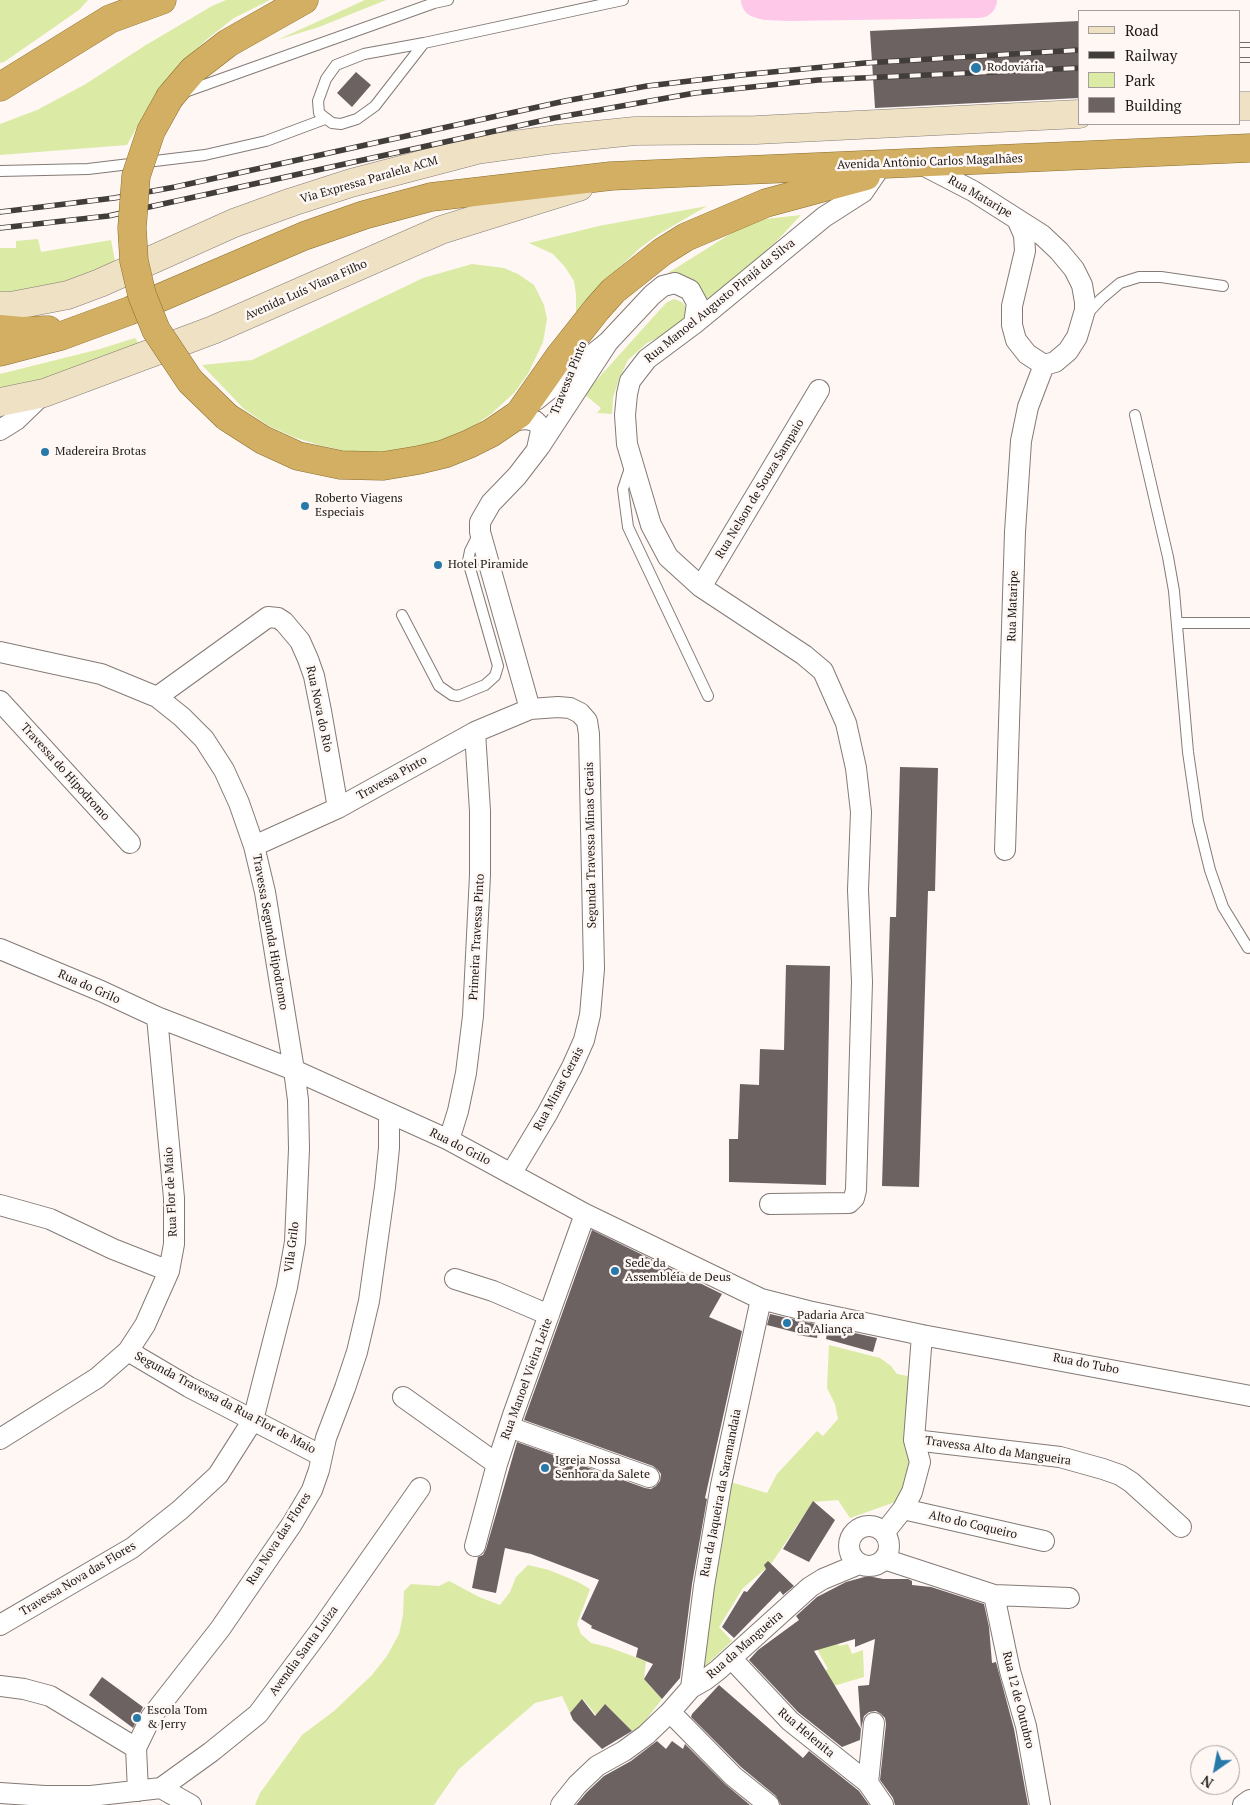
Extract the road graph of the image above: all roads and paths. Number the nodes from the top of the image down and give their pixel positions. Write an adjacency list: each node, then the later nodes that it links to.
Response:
1 (162, 0): 6 (highway)
2 (304, 0): 9 (highway)
3 (448, 0): 9 (lane)
4 (623, 0): 5 (lane)
5 (594, 3): 7 (lane)
6 (116, 10): 8 (highway)
7 (424, 43): 11 (lane); 11 (lane)
8 (2, 86)
9 (170, 97): 33 (highway, bridge)
10 (1078, 114): 19 (main road, Via Expressa Paralela ACM)
11 (325, 119): 14 (lane)
12 (1250, 148): 13 (highway, Avenida Antônio Carlos Magalhães)
13 (917, 162): 15 (highway); 16 (highway, Avenida Antônio Carlos Magalhães); 17 (street, Rua Mataripe)
14 (0, 171)
15 (876, 173): 20 (highway); 23 (street, Rua Manoel Augusto Pirajá da Silva)
16 (611, 176): 21 (highway, Avenida Antônio Carlos Magalhães); 30 (main road, Avenida Luís Viana Filho)
17 (1017, 219): 22 (street, Rua Mataripe); 27 (street, Rua Mataripe)
18 (1223, 286): 22 (lane)
19 (0, 306)
20 (597, 309): 28 (street, Travessa Pinto); 33 (highway)
21 (129, 311): 24 (highway); 26 (highway)
22 (1083, 318): 27 (street, Rua Mataripe)
23 (694, 324): 25 (street); 36 (street, Rua Manoel Augusto Pirajá da Silva)
24 (0, 329)
25 (608, 342): 28 (street); 35 (street, Travessa Pinto)
26 (0, 352)
27 (1044, 365): 52 (street, Rua Mataripe)
28 (573, 371): 33 (street); 35 (street, Travessa Pinto)
29 (819, 390): 38 (street, Rua Nelson de Souza Sampaio)
30 (44, 392): 31 (main road, Avenida Luís Viana Filho); 34 (street)
31 (0, 402)
32 (1135, 415): 40 (lane)
33 (513, 418): 35 (street, Travessa Pinto)
34 (0, 430)
35 (538, 449): 37 (street, Travessa Pinto)
36 (633, 462): 38 (street, Rua Manoel Augusto Pirajá da Silva); 43 (lane)
37 (480, 532): 39 (lane); 46 (street)
38 (701, 587): 62 (street, Rua Manoel Augusto Pirajá da Silva)
39 (402, 615)
40 (1177, 623): 41 (lane); 55 (lane)
41 (1250, 623)
42 (0, 652): 44 (street, Travessa Segunda Hipodromo)
43 (708, 696)
44 (157, 697): 49 (street, Rua Nova do Rio); 51 (street, Travessa Segunda Hipodromo)
45 (0, 700): 50 (street, Travessa do Hipodromo)
46 (530, 709): 47 (street, Travessa Pinto); 48 (street, Travessa Pinto)
47 (587, 721): 56 (street, Segunda Travessa Minas Gerais)
48 (475, 732): 49 (street, Travessa Pinto); 60 (street, Primeira Travessa Pinto)
49 (338, 808): 51 (street, Travessa Pinto)
50 (130, 843)
51 (254, 846): 58 (street, Travessa Segunda Hipodromo)
52 (1005, 850)
53 (1250, 937): 55 (lane)
54 (0, 948): 57 (street, Rua do Grilo)
55 (1249, 951)
56 (594, 968): 61 (street, Rua Minas Gerais)
57 (157, 1017): 58 (street, Rua do Grilo); 65 (street, Rua Flor de Maio)
58 (294, 1070): 59 (street, Rua do Grilo); 73 (street, Vila Grilo)
59 (388, 1113): 60 (street, Rua do Grilo); 77 (street, Rua Nova das Flores)
60 (449, 1140): 61 (street, Rua do Grilo)
61 (511, 1174): 64 (street, Rua do Grilo)
62 (770, 1204)
63 (0, 1205): 65 (street)
64 (585, 1214): 67 (street, Rua do Grilo); 68 (street, Rua Manoel Vieira Leite)
65 (169, 1271): 70 (street, Rua Flor de Maio)
66 (455, 1279): 68 (street)
67 (761, 1299): 69 (street, Rua do Grilo); 95 (street, Rua da Jaqueira da Saramandaia)
68 (549, 1315): 74 (street, Rua Manoel Vieira Leite)
69 (922, 1335): 71 (street, Rua do Tubo); 76 (street)
70 (128, 1351): 73 (street, Segunda Travessa da Rua Flor de Maio); 75 (street, Rua Flor de Maio)
71 (1250, 1396)
72 (403, 1397): 78 (street)
73 (253, 1420): 77 (street, Segunda Travessa da Rua Flor de Maio); 92 (street, Travessa Nova das Flores)
74 (509, 1427): 78 (street, Rua Manoel Vieira Leite); 79 (street)
75 (0, 1437)
76 (914, 1440): 81 (street); 82 (street, Travessa Alto da Mangueira)
77 (322, 1456): 98 (street, Rua Nova das Flores)
78 (497, 1464): 86 (street, Rua Manoel Vieira Leite)
79 (649, 1477)
80 (420, 1488): 100 (street, Avendia Santa Luiza)
81 (903, 1509): 83 (street); 84 (street, Alto do Coqueiro)
82 (1181, 1527)
83 (884, 1533): 85 (street); 87 (street)
84 (1044, 1541)
85 (848, 1544): 88 (street); 89 (street, Rua da Mangueira)
86 (475, 1546)
87 (884, 1559): 88 (street); 90 (street)
88 (859, 1564): 89 (street, Rua da Mangueira)
89 (823, 1579): 93 (street, Rua da Mangueira)
90 (994, 1595): 91 (street); 108 (street, Rua 12 de Outubro)
91 (1069, 1598)
92 (0, 1625)
93 (731, 1658): 95 (street, Rua da Mangueira); 99 (street, Rua Helenita)
94 (0, 1686): 98 (street)
95 (691, 1688): 96 (street, Rua da Mangueira)
96 (670, 1712): 105 (street); 106 (street)
97 (874, 1723): 99 (street)
98 (136, 1748): 101 (street, Rua Nova das Flores)
99 (868, 1783): 107 (street, Rua Helenita)
100 (162, 1788): 101 (street); 104 (street)
101 (138, 1791): 102 (street)
102 (0, 1793)
103 (1250, 1800): 109 (street)
104 (191, 1805)
105 (561, 1805)
106 (769, 1805)
107 (883, 1805)
108 (1040, 1805)
109 (1243, 1805)

